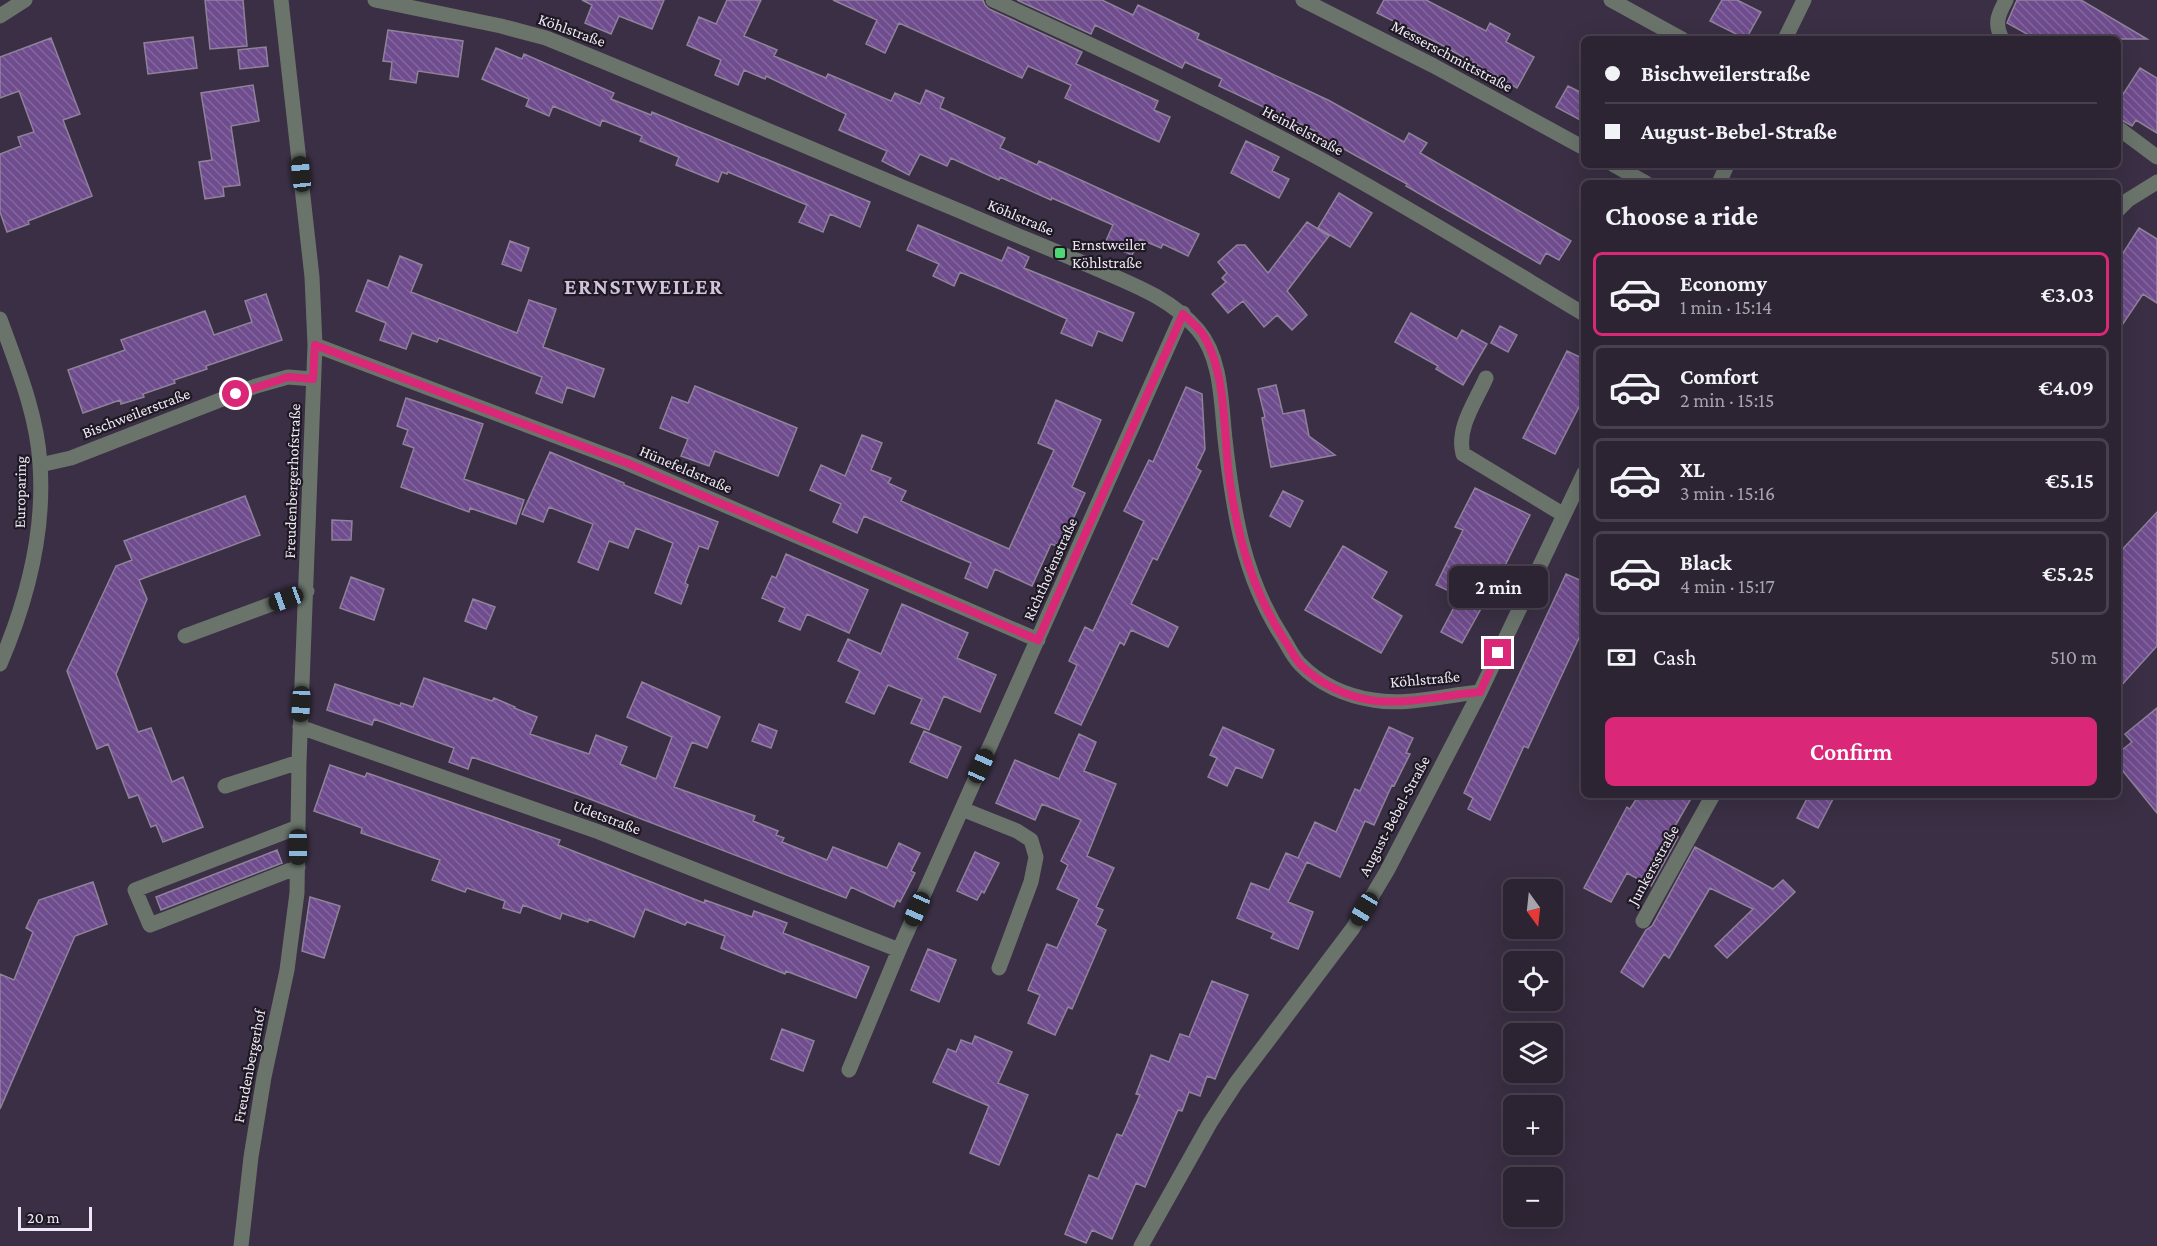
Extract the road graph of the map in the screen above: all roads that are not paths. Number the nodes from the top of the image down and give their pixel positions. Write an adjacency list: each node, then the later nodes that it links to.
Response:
1 (26, 0): 9 (street)
2 (281, 0): 23 (street, Freudenbergerhofstraße)
3 (375, 0): 21 (street, Köhlstraße)
4 (995, 0): 20 (street, Heinkelstraße)
5 (1303, 0): 14 (street, Messerschmittstraße)
6 (1611, 0): 10 (street)
7 (1804, 0): 11 (street)
8 (2006, 0): 12 (street)
9 (0, 16)
10 (1677, 36)
11 (1786, 36)
12 (2000, 36)
13 (2121, 130): 15 (street)
14 (1581, 146)
15 (2157, 157)
16 (1619, 168): 17 (street)
17 (1641, 180)
18 (2157, 182): 19 (street)
19 (2121, 207)
20 (1581, 312)
21 (1183, 314): 31 (street, Richthofenstraße); 33 (street, Köhlstraße)
22 (0, 319): 26 (street, Europaring)
23 (315, 345): 25 (street, Freudenbergerhofstraße); 31 (street, Hünefeldstraße)
24 (1486, 378): 28 (street)
25 (313, 379): 26 (street, Bischweilerstraße); 29 (street, Freudenbergerhofstraße)
26 (40, 465): 32 (street, Europaring)
27 (1581, 479): 28 (street, August-Bebel-Straße)
28 (1564, 515): 33 (street, August-Bebel-Straße)
29 (307, 591): 30 (street); 34 (street, Freudenbergerhofstraße)
30 (185, 636)
31 (1038, 640): 38 (street, Richthofenstraße)
32 (0, 664)
33 (1480, 692): 47 (street, August-Bebel-Straße)
34 (300, 727): 35 (street, Freudenbergerhofstraße); 43 (street, Udetstraße)
35 (299, 762): 36 (street); 39 (street, Freudenbergerhofstraße)
36 (225, 786)
37 (1711, 798): 42 (street, Junkersstraße)
38 (962, 808): 43 (street, Richthofenstraße); 44 (street)
39 (298, 827): 40 (street, Freudenbergerhofstraße); 40 (street)
40 (298, 867): 41 (street, Freudenbergerhofstraße)
41 (297, 893): 46 (street, Freudenbergerhof)
42 (1643, 921)
43 (899, 950): 45 (street, Richthofenstraße)
44 (999, 968)
45 (849, 1070)
46 (241, 1246)
47 (1141, 1246)

